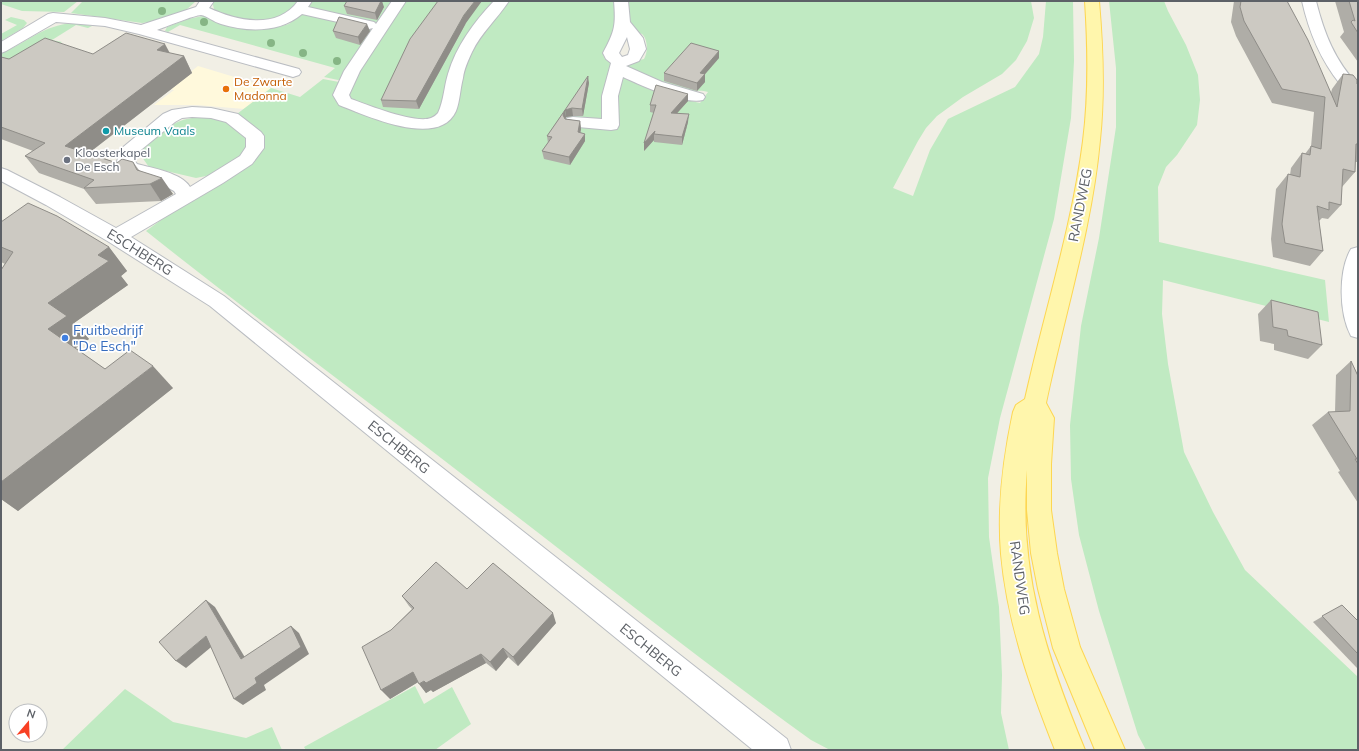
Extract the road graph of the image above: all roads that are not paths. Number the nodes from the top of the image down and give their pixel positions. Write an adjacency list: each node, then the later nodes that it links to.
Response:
1 (399, 1): 9 (street)
2 (502, 1): 9 (street)
3 (621, 1): 8 (street)
4 (1092, 1): 22 (main road, RANDWEG)
5 (1309, 1): 14 (street)
6 (302, 5): 7 (street); 9 (street)
7 (204, 6): 10 (street)
8 (623, 23): 12 (street); 12 (street)
9 (380, 27)
10 (142, 30): 11 (street); 13 (street)
11 (1, 48)
12 (619, 65): 15 (street); 16 (street)
13 (292, 72)
14 (1358, 95)
15 (697, 97)
16 (573, 122)
17 (1, 174): 19 (street, ESCHBERG)
18 (186, 196): 18 (street); 19 (street)
19 (116, 237): 23 (street, ESCHBERG)
20 (1358, 254): 21 (street)
21 (1358, 330)
22 (1035, 404): 24 (main road, RANDWEG); 25 (main road, RANDWEG)
23 (776, 750)
24 (1070, 750)
25 (1110, 750)

